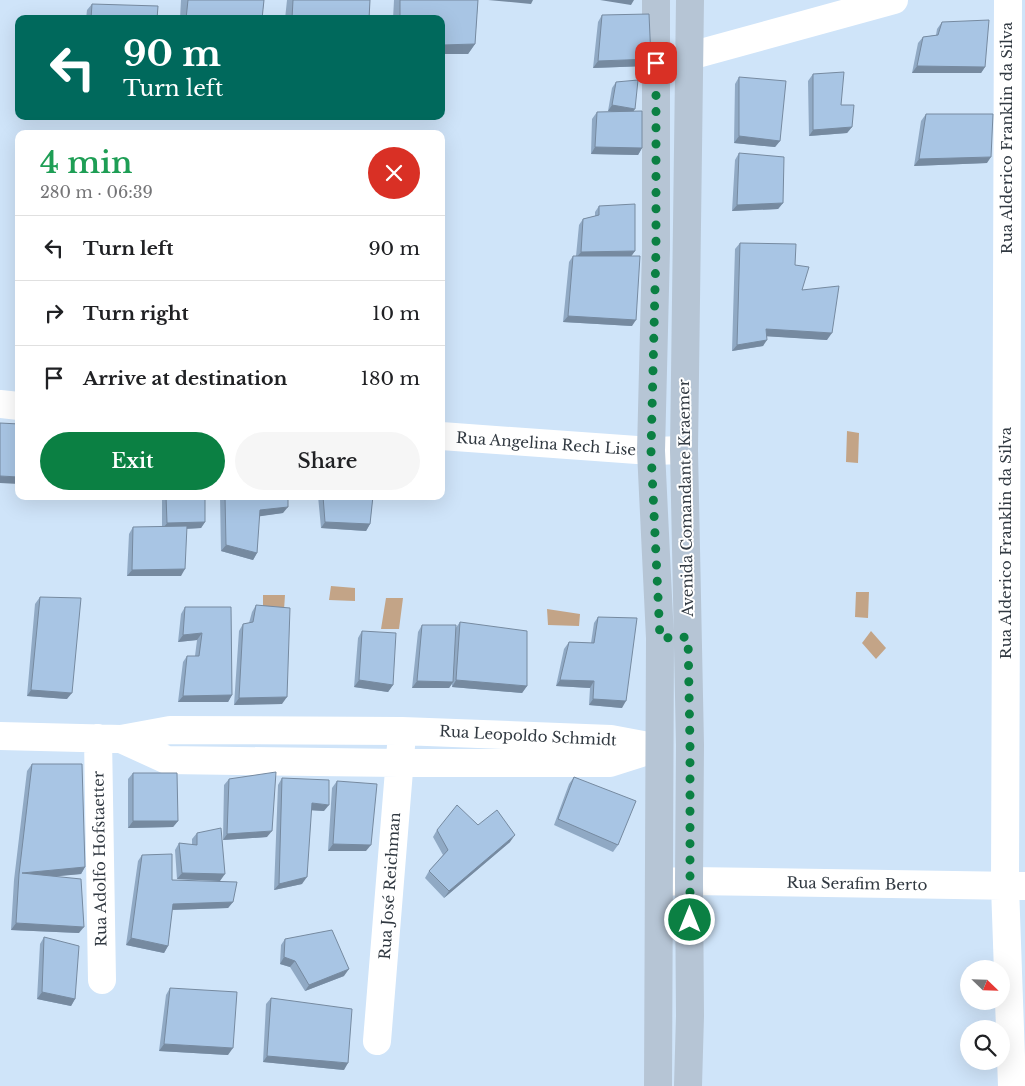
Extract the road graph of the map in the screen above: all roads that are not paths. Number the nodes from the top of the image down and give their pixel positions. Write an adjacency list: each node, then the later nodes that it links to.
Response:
1 (656, 0): 6 (main road, Avenida Comandante Kraemer)
2 (690, 0): 5 (main road, Avenida Comandante Kraemer)
3 (894, 0): 5 (street)
4 (1008, 0): 24 (street, Rua Alderico Franklin da Silva)
5 (690, 56): 6 (street); 7 (main road, Avenida Comandante Kraemer)
6 (656, 63): 8 (main road, Avenida Comandante Kraemer)
7 (686, 248): 8 (main road); 12 (main road, Avenida Comandante Kraemer)
8 (656, 249): 13 (main road, Avenida Comandante Kraemer)
9 (0, 404): 10 (street)
10 (15, 406)
11 (445, 436): 13 (street, Rua Angelina Rech Lise)
12 (684, 450): 13 (street, Rua Angelina Rech Lise); 14 (main road, Avenida Comandante Kraemer)
13 (651, 451): 15 (main road, Avenida Comandante Kraemer)
14 (688, 637): 15 (main road); 19 (main road, Avenida Comandante Kraemer)
15 (660, 638): 20 (main road, Avenida Comandante Kraemer)
16 (402, 731): 18 (street, Rua Leopoldo Schmidt); 20 (street, Rua Leopoldo Schmidt); 21 (street, Rua José Reichman)
17 (0, 736): 18 (street, Rua Leopoldo Schmidt)
18 (110, 738): 21 (street, Rua Leopoldo Schmidt); 25 (street, Rua Adolfo Hofstaetter)
19 (690, 745): 20 (street); 22 (main road, Avenida Comandante Kraemer)
20 (659, 748): 21 (street, Rua Leopoldo Schmidt); 23 (main road, Avenida Comandante Kraemer)
21 (399, 763): 28 (street, Rua José Reichman)
22 (689, 881): 23 (street, Rua Serafim Berto); 24 (street, Rua Serafim Berto); 27 (main road, Avenida Comandante Kraemer)
23 (659, 882): 26 (main road, Avenida Comandante Kraemer)
24 (1015, 886): 31 (street, Rua Alderico Franklin da Silva)
25 (102, 980)
26 (658, 1016): 27 (main road); 29 (main road, Avenida Comandante Kraemer)
27 (690, 1016): 30 (main road, Avenida Comandante Kraemer)
28 (377, 1041)
29 (658, 1086)
30 (688, 1086)
31 (1012, 1086)

